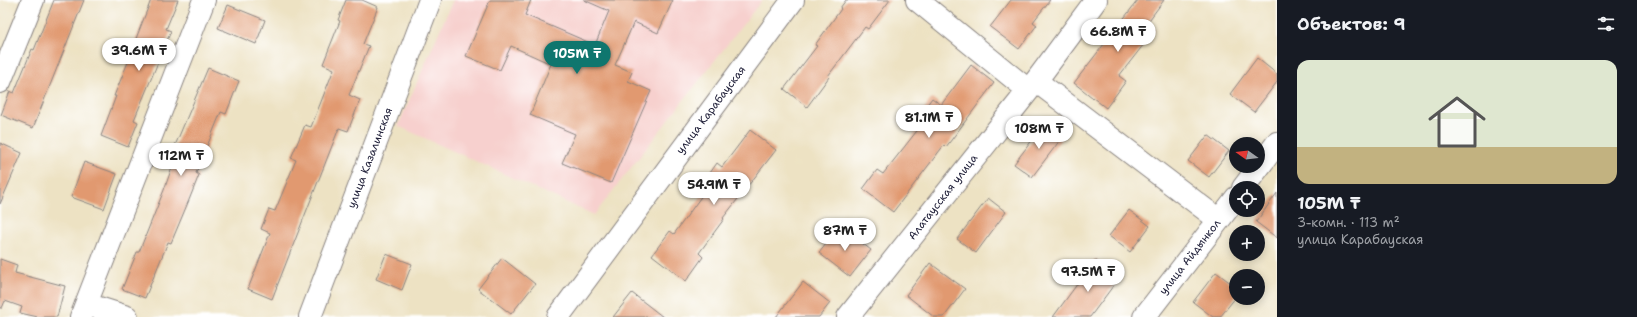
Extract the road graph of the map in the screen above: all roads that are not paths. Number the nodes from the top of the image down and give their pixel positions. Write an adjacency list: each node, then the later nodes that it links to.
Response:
1 (33, 0): 7 (street)
2 (204, 0): 13 (street)
3 (430, 0): 15 (street, улица Казалинская)
4 (793, 0): 16 (street, улица Карабауская)
5 (917, 0): 8 (street)
6 (1096, 0): 8 (street, Алатаусская улица)
7 (0, 82)
8 (1032, 85): 12 (street); 17 (street, Алатаусская улица)
9 (1277, 143): 10 (street)
10 (1248, 181)
11 (1229, 207): 12 (street, улица Айдынкол)
12 (1219, 220): 18 (street, улица Айдынкол)
13 (83, 311): 14 (street)
14 (127, 317)
15 (310, 317)
16 (558, 317)
17 (848, 317)
18 (1144, 317)

